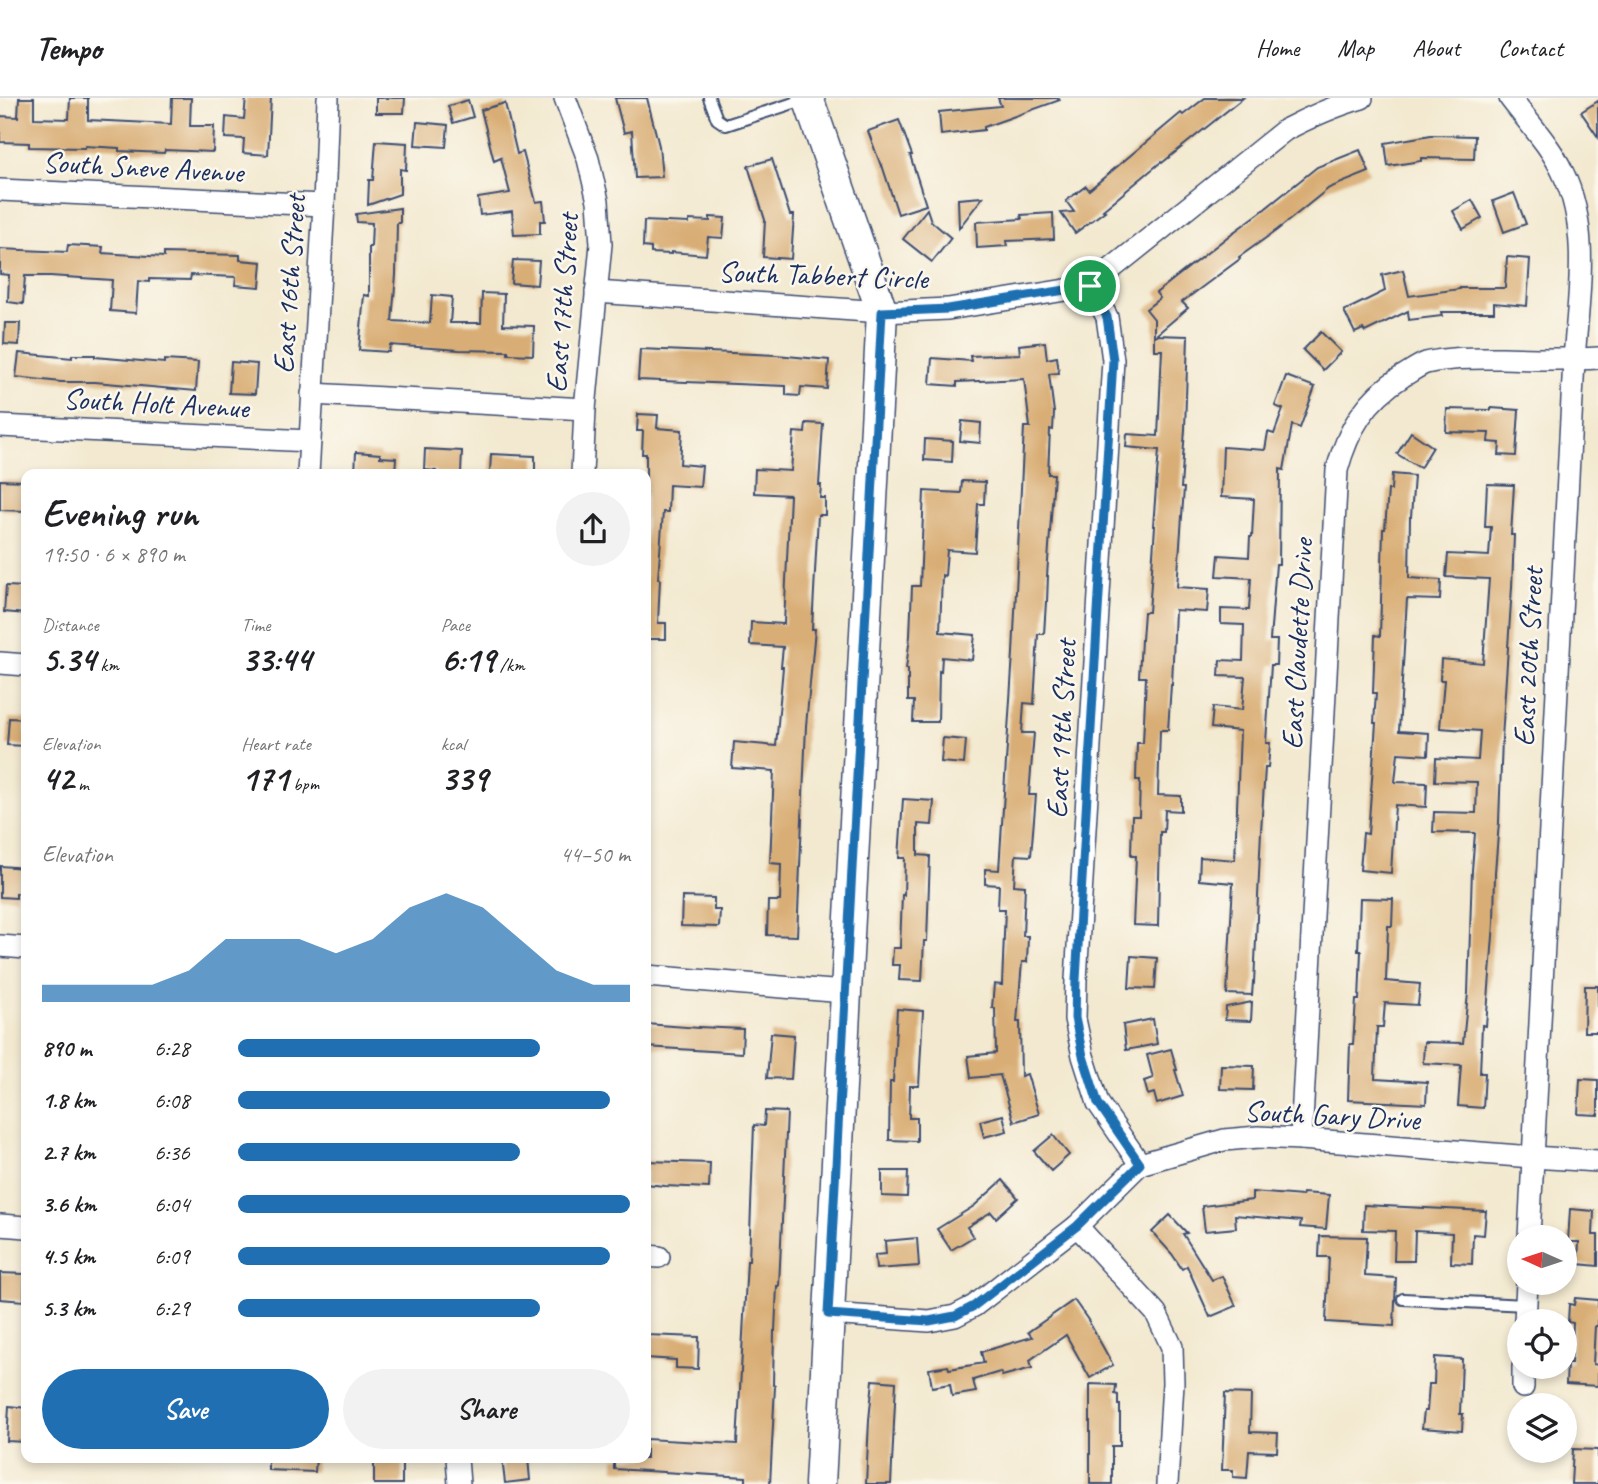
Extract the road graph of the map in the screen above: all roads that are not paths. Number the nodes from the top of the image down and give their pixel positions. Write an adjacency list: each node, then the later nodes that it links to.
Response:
1 (328, 98): 8 (street, East 16th Street)
2 (565, 98): 10 (street, East 17th Street)
3 (709, 98): 4 (lane)
4 (808, 98): 11 (street)
5 (1362, 98): 9 (street, South Tabbert Circle)
6 (1510, 98): 13 (street, East 20th Street)
7 (0, 190): 8 (street, South Sneve Avenue)
8 (324, 205): 14 (street, East 16th Street)
9 (1090, 286): 11 (street, South Tabbert Circle); 29 (street, East 19th Street)
10 (596, 292): 11 (street, South Tabbert Circle); 15 (street, East 17th Street)
11 (882, 312): 25 (street)
12 (1598, 358): 13 (street, East Claudette Drive)
13 (1574, 360): 26 (street, East Claudette Drive); 27 (street, East 20th Street)
14 (312, 394): 15 (street); 17 (street, East 16th Street)
15 (585, 409): 19 (street, East 17th Street)
16 (0, 426): 17 (street, South Holt Avenue)
17 (310, 441): 18 (street, East 16th Street)
18 (308, 469)
19 (582, 469)
20 (0, 663): 21 (street)
21 (21, 665)
22 (0, 946): 23 (street)
23 (21, 948)
24 (651, 976): 25 (street)
25 (845, 992): 36 (street)
26 (1301, 1139): 27 (street, South Gary Drive); 29 (street, South Gary Drive)
27 (1532, 1157): 28 (street, South Gary Drive); 30 (street, East 20th Street)
28 (1598, 1161)
29 (1140, 1164): 32 (street, South Gary Drive)
30 (1529, 1225)
31 (0, 1226): 33 (street)
32 (1077, 1226): 36 (street, South Gary Drive); 40 (street)
33 (21, 1227)
34 (1403, 1299): 35 (lane)
35 (1507, 1311)
36 (828, 1314): 39 (street)
37 (457, 1463): 38 (street)
38 (459, 1484)
39 (820, 1484)
40 (1167, 1484)

